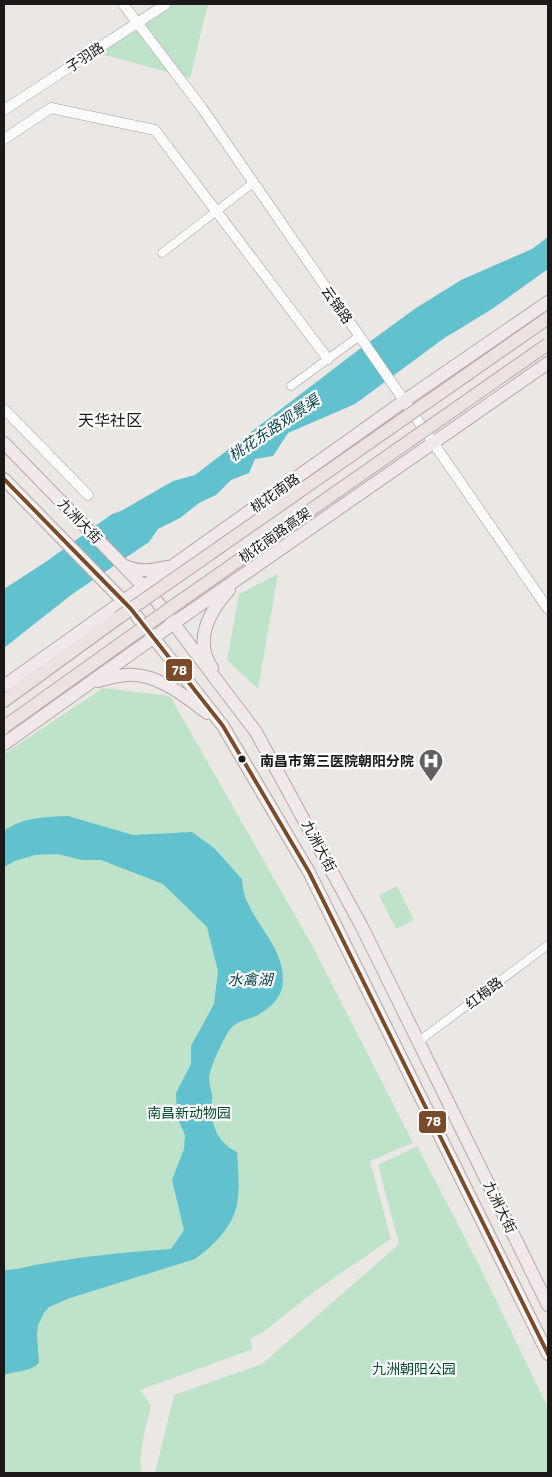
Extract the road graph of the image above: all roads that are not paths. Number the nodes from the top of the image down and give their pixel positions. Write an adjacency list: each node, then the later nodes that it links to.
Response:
1 (123, 4): 3 (street, 云锦路)
2 (166, 4): 3 (street, 子羽路)
3 (136, 23): 4 (street, 子羽路); 6 (street, 云锦路)
4 (4, 110)
5 (4, 139): 7 (street)
6 (253, 183): 7 (street); 11 (street, 云锦路)
7 (216, 211): 8 (street); 13 (street)
8 (162, 253)
9 (548, 302): 16 (main road, 桃花南路)
10 (548, 318): 32 (highway, 桃花南路高架, bridge)
11 (360, 339): 13 (street); 16 (street, 云锦路)
12 (548, 344): 34 (highway, 桃花南路高架, bridge)
13 (328, 359): 15 (street)
14 (548, 363): 18 (main road)
15 (291, 386)
16 (400, 396): 18 (street, 云锦路); 22 (main road, 桃花南路)
17 (4, 409): 21 (street)
18 (434, 442): 24 (main road); 27 (street, 云锦路)
19 (4, 443): 23 (main road, 九洲大街)
20 (4, 479): 26 (main road, 九洲大街)
21 (88, 495)
22 (175, 564): 23 (main road); 25 (main road, 桃花南路)
23 (123, 565): 25 (main road, 九洲大街)
24 (244, 574): 28 (main road); 35 (main road)
25 (144, 586): 26 (main road, 桃花南路); 28 (main road, 九洲大街)
26 (122, 601): 29 (main road, 九洲大街); 31 (main road, 桃花南路)
27 (548, 608)
28 (174, 623): 29 (main road); 35 (main road, 九洲大街)
29 (154, 637): 30 (main road); 33 (main road, 九洲大街)
30 (88, 684): 33 (main road); 36 (main road)
31 (4, 686)
32 (4, 701)
33 (222, 726): 40 (main road, 九洲大街)
34 (4, 727)
35 (256, 732): 38 (main road, 九洲大街)
36 (4, 744)
37 (548, 945): 38 (street, 红梅路)
38 (419, 1041): 39 (main road, 九洲大街)
39 (548, 1306)
40 (548, 1354)

